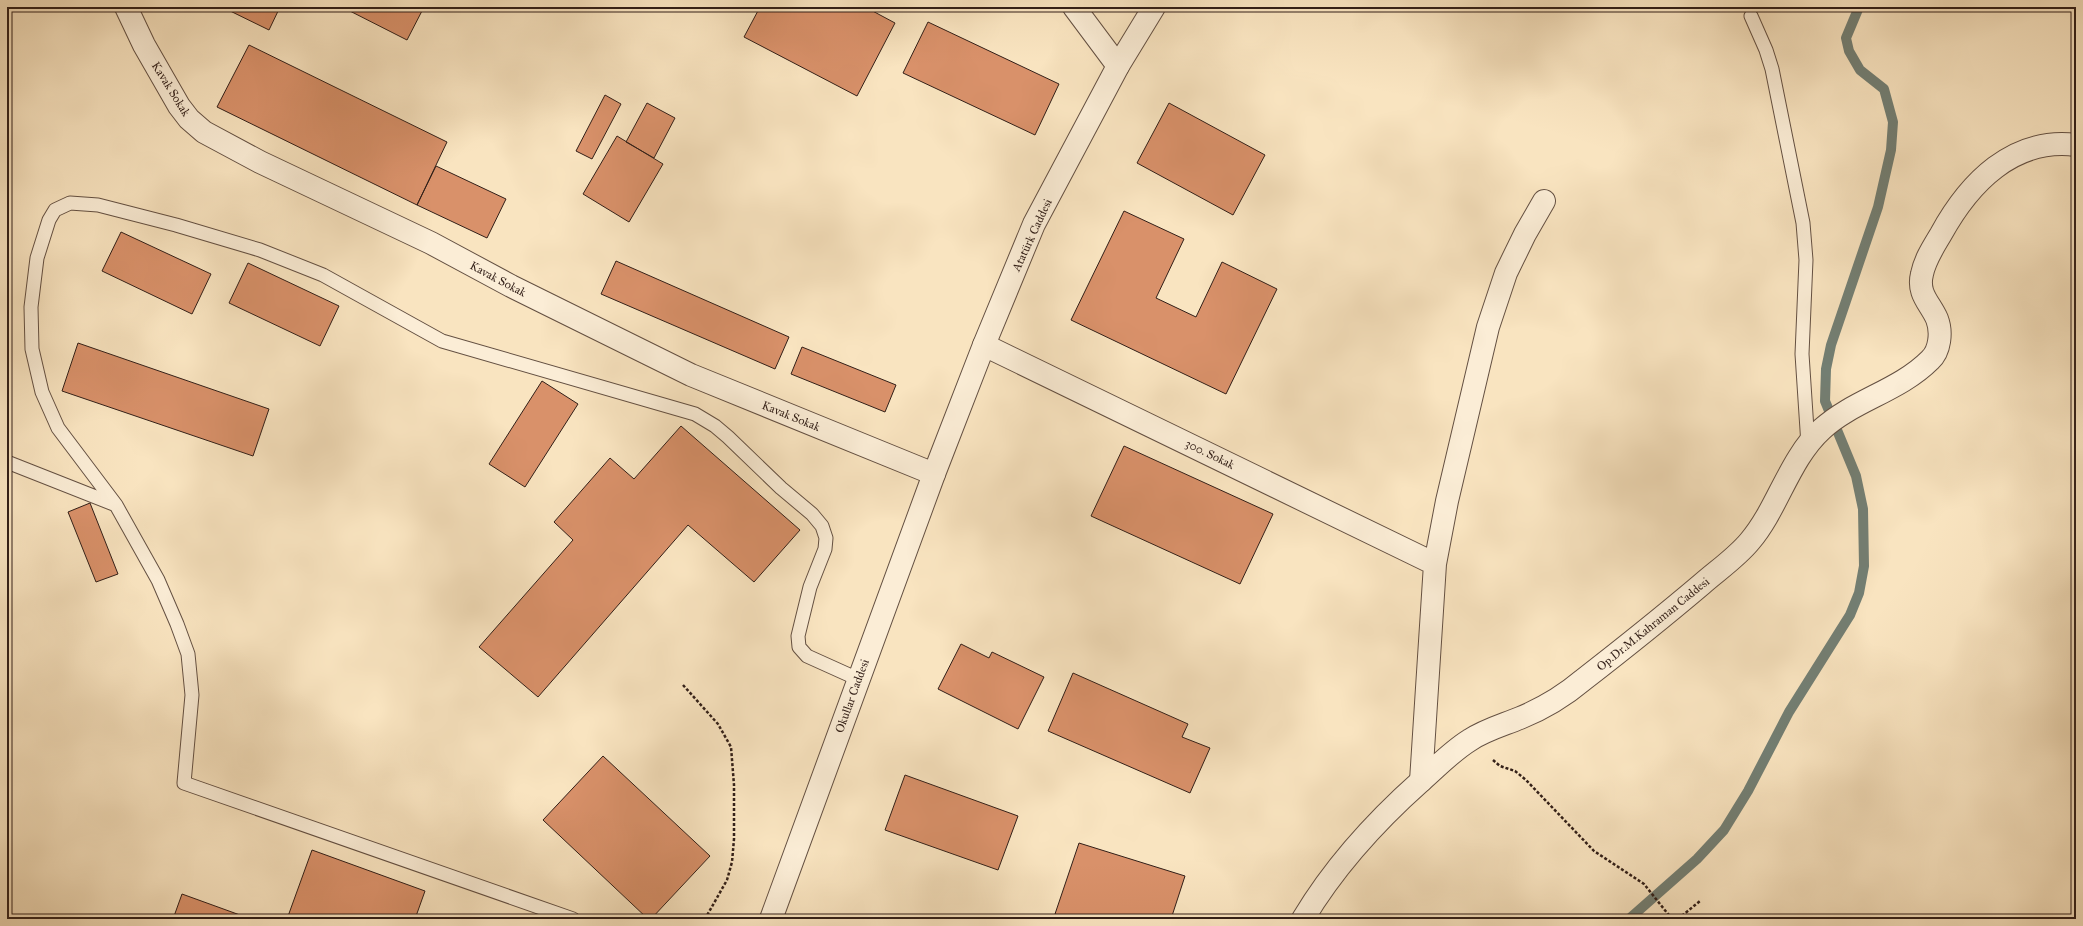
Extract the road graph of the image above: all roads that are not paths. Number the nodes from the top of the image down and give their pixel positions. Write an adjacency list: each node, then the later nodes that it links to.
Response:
1 (1074, 7): 5 (street)
2 (1154, 7): 5 (street, Atatürk Caddesi)
3 (128, 8): 11 (street, Kavak Sokak)
4 (1751, 16): 9 (lane)
5 (1118, 66): 8 (street, Atatürk Caddesi)
6 (2076, 145): 9 (street, Op.Dr.M.Kahraman Caddesi)
7 (1544, 201): 13 (street)
8 (984, 345): 11 (street, Atatürk Caddesi); 13 (street, 300. Sokak)
9 (1815, 437): 15 (street, Op.Dr.M.Kahraman Caddesi)
10 (7, 462): 12 (lane)
11 (934, 474): 14 (street, Okullar Caddesi)
12 (116, 505): 14 (lane); 17 (lane)
13 (1435, 564): 15 (street)
14 (858, 679): 16 (street, Okullar Caddesi)
15 (1421, 782): 18 (street, Op.Dr.M.Kahraman Caddesi)
16 (777, 918)
17 (573, 919)
18 (1303, 919)

